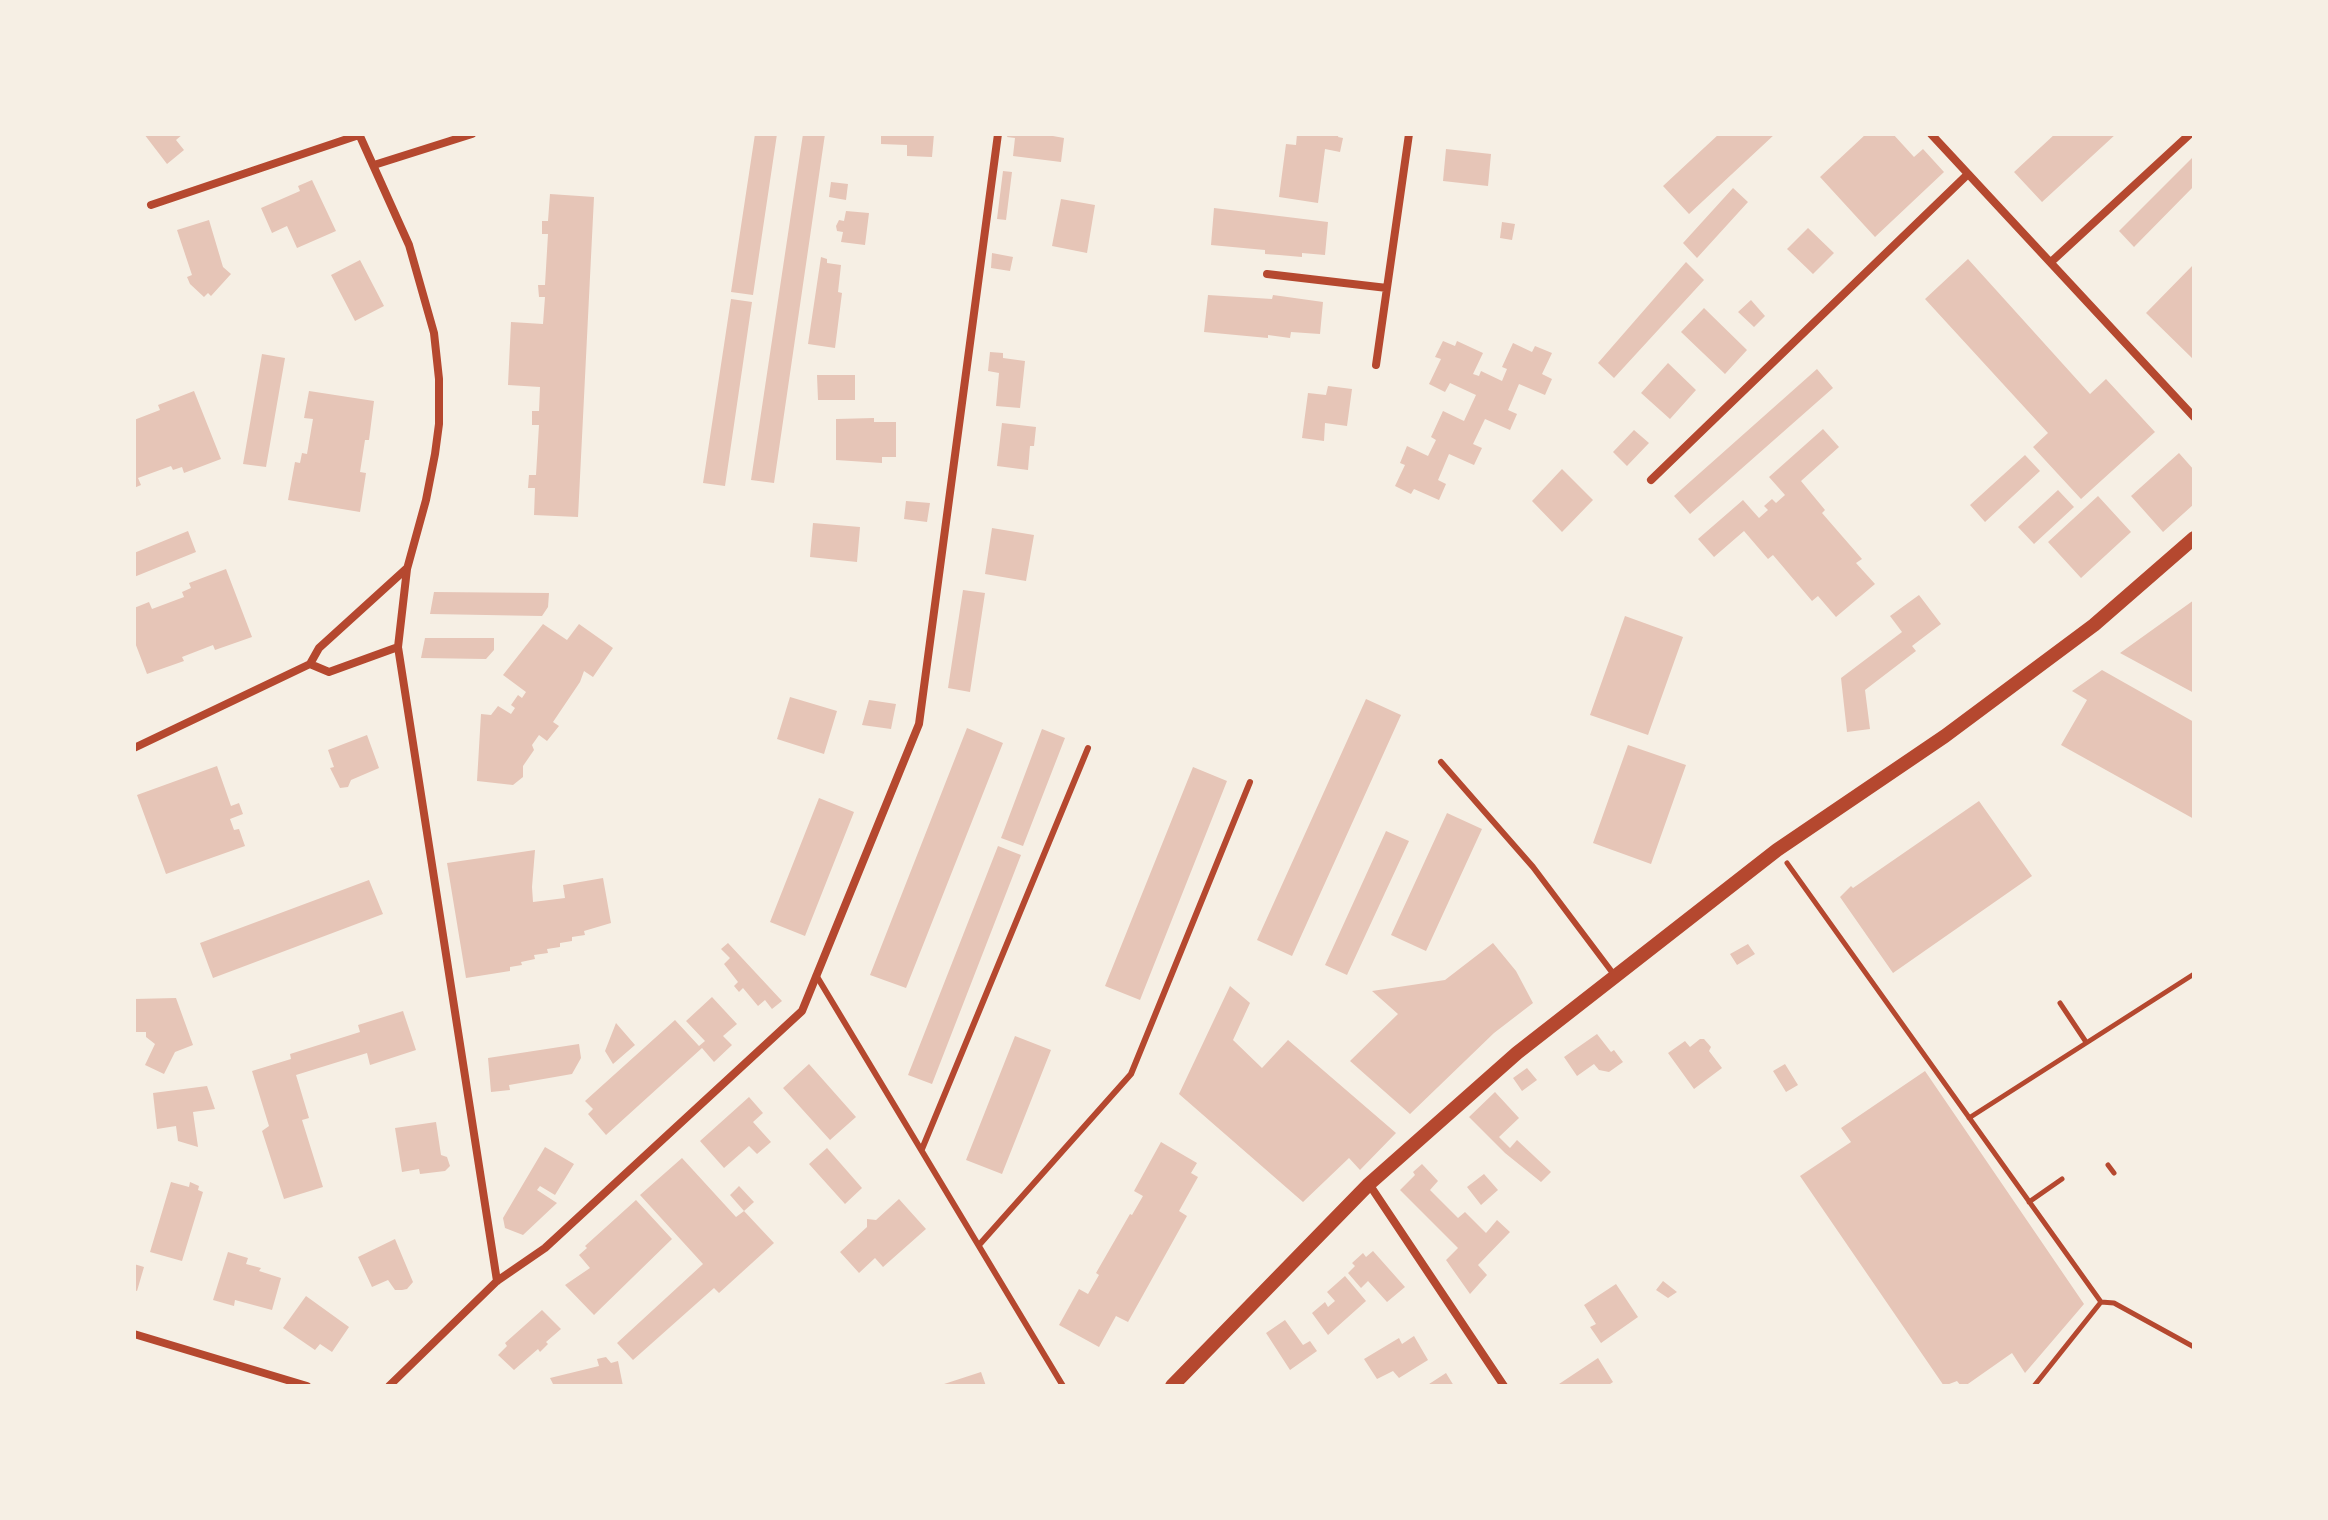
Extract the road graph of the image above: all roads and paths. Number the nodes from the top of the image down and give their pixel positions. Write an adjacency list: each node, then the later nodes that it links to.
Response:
1 (359, 134): 7 (street); 9 (street)
2 (472, 134): 7 (street)
3 (998, 134): 26 (street)
4 (1409, 134): 12 (street)
5 (1931, 134): 8 (street)
6 (2190, 134): 10 (street)
7 (374, 165): 17 (street)
8 (1968, 174): 10 (street); 15 (street)
9 (151, 205)
10 (2051, 262): 14 (street)
11 (1267, 274): 12 (street)
12 (1387, 288): 13 (street)
13 (1376, 365)
14 (2194, 417)
15 (1651, 480)
16 (2194, 538): 24 (street)
17 (407, 569): 18 (street); 19 (street)
18 (398, 647): 19 (street); 38 (street)
19 (310, 664): 20 (street)
20 (134, 748)
21 (1088, 748): 31 (lane)
22 (1441, 762): 27 (lane)
23 (1250, 782): 37 (lane)
24 (1777, 850): 27 (street); 30 (path)
25 (2194, 974): 29 (path)
26 (816, 975): 31 (lane); 38 (street)
27 (1615, 976): 35 (street)
28 (2060, 1003): 29 (path)
29 (2086, 1042): 30 (path)
30 (1969, 1118): 36 (path)
31 (922, 1149): 37 (lane)
32 (2108, 1165): 33 (path)
33 (2114, 1173)
34 (2062, 1179): 36 (path)
35 (1369, 1184): 45 (street); 46 (street)
36 (2029, 1202): 39 (path)
37 (979, 1245): 44 (lane)
38 (497, 1281): 43 (street)
39 (2101, 1302): 41 (path); 47 (path)
40 (134, 1334): 42 (street)
41 (2194, 1347)
42 (307, 1386)
43 (389, 1386)
44 (1063, 1386)
45 (1172, 1386)
46 (1504, 1386)
47 (2034, 1386)

